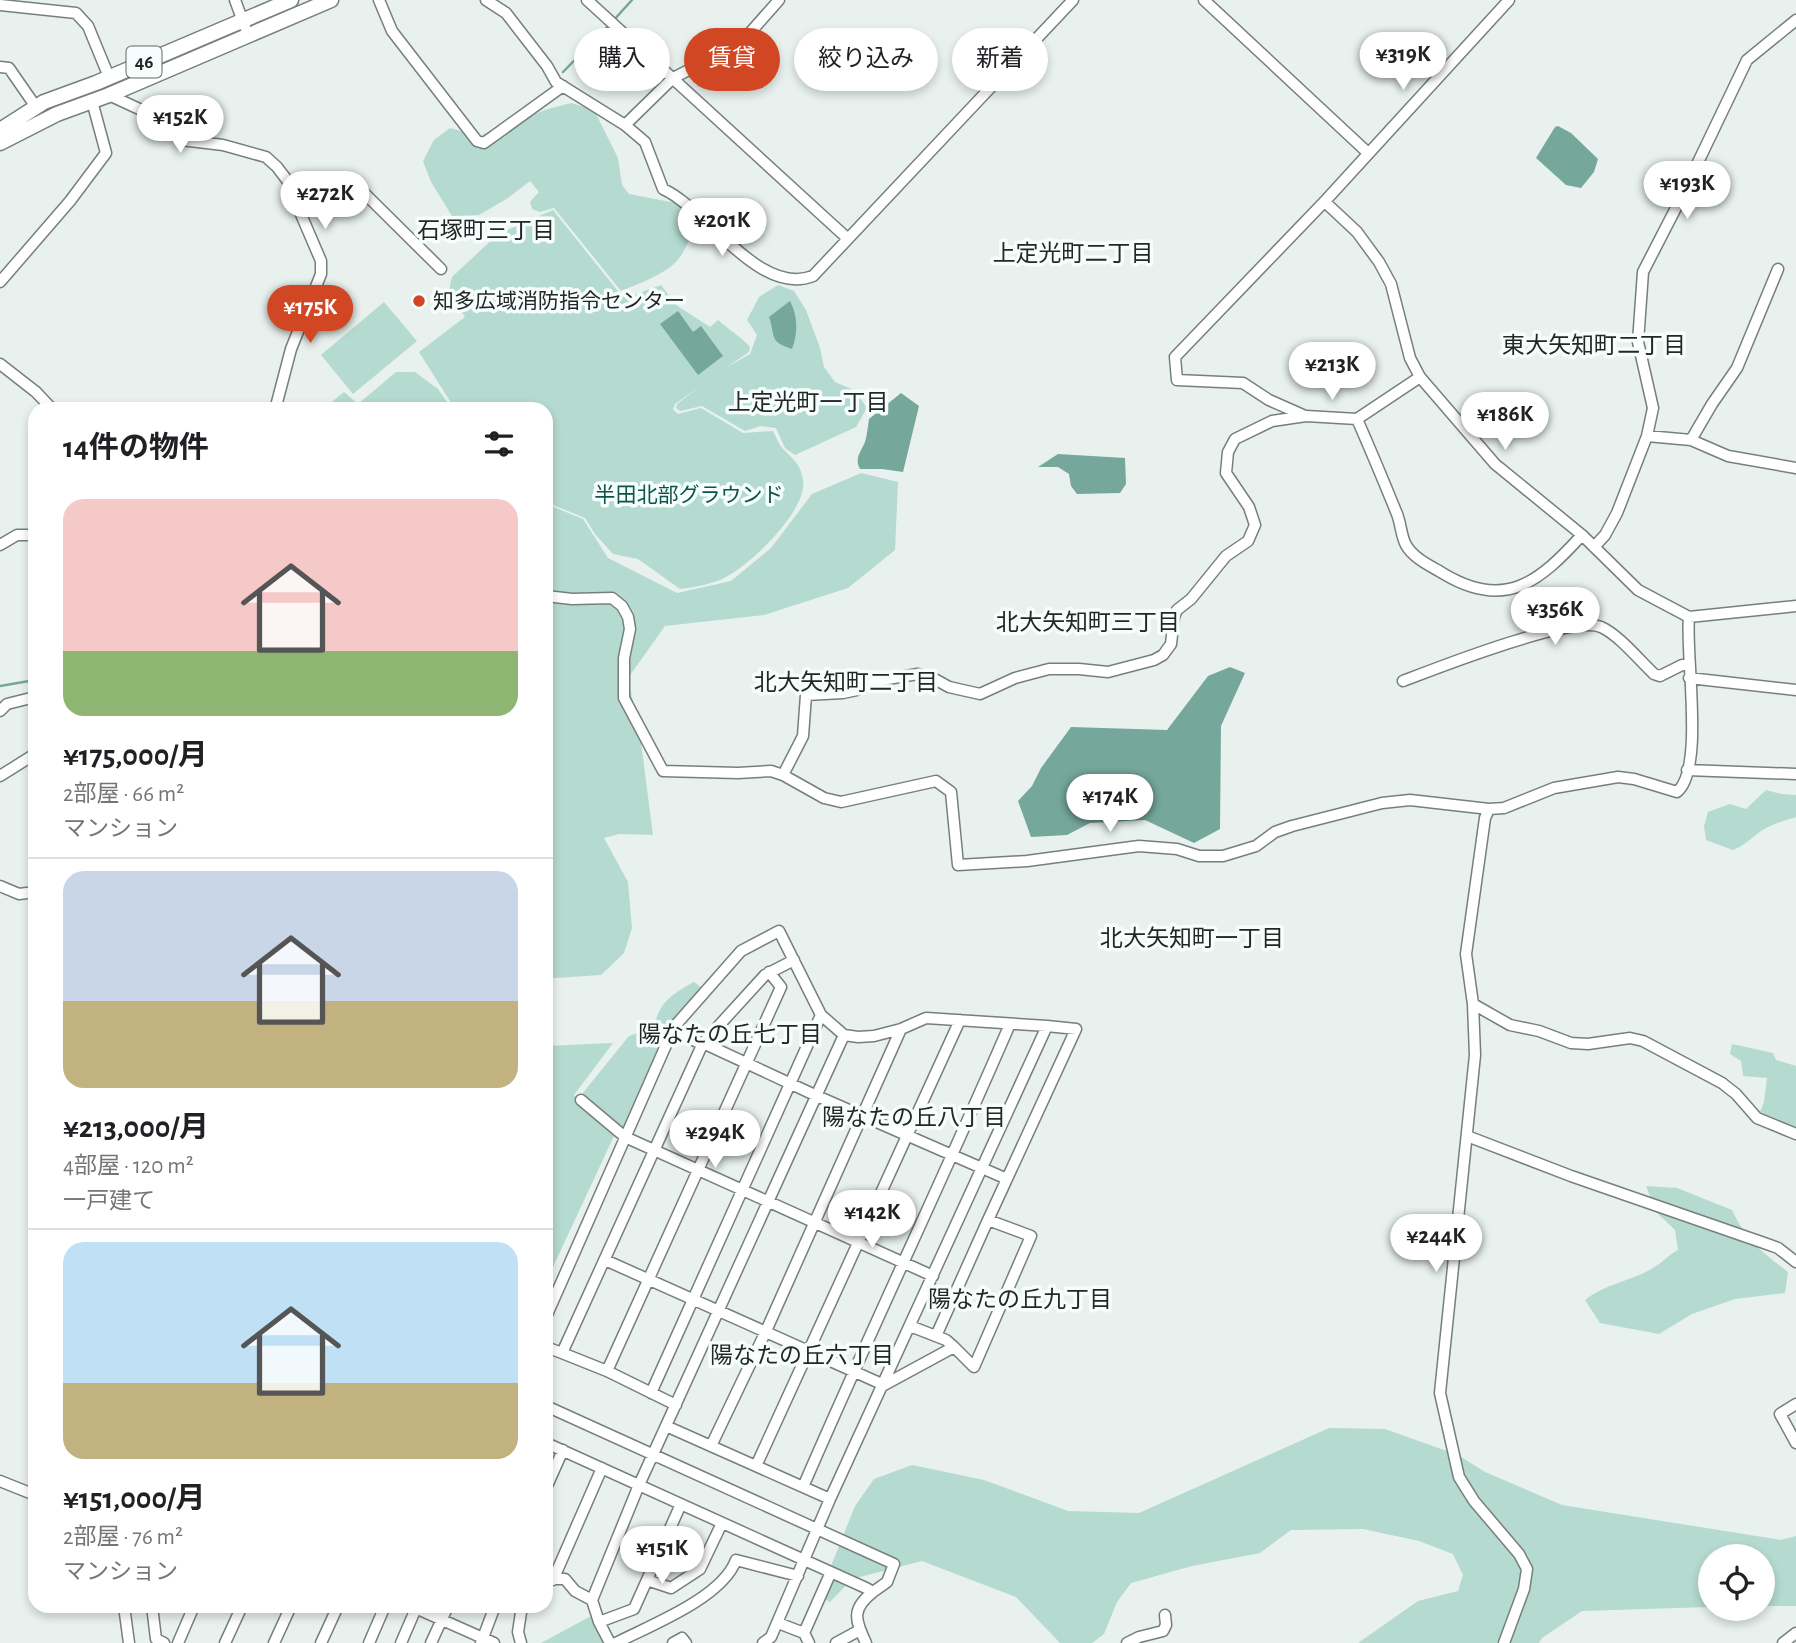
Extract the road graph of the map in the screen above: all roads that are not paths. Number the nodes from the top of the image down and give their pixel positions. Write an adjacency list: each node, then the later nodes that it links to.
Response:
1 (235, 0): 12 (street)
2 (291, 0): 12 (main road, 46)
3 (331, 0): 14 (main road, 46)
4 (379, 0): 18 (street)
5 (486, 0): 18 (street)
6 (587, 0): 17 (street)
7 (779, 0): 17 (street)
8 (1073, 0): 28 (street)
9 (1204, 0): 25 (street)
10 (1509, 0): 25 (street)
11 (0, 5): 16 (street)
12 (241, 20): 14 (street); 16 (main road, 46)
13 (1796, 20): 38 (street)
14 (248, 35): 19 (main road, 46)
15 (0, 67): 21 (street)
16 (109, 77): 21 (main road, 46)
17 (673, 78): 22 (street); 28 (street)
18 (563, 86): 22 (street)
19 (109, 94): 20 (main road, 46); 26 (street)
20 (92, 102): 24 (main road, 46); 31 (street)
21 (36, 107): 23 (main road, 46)
22 (625, 125): 28 (street)
23 (0, 130)
24 (0, 143)
25 (1366, 156): 27 (street)
26 (293, 188): 29 (street); 35 (street)
27 (1326, 200): 33 (street); 36 (street)
28 (847, 238)
29 (441, 269)
30 (1778, 269): 39 (street)
31 (0, 282)
32 (0, 364): 34 (street)
33 (1420, 377): 37 (street); 41 (street)
34 (45, 402)
35 (277, 402)
36 (1306, 416): 37 (street); 57 (street)
37 (1357, 419): 41 (street)
38 (1647, 436): 39 (street); 44 (street)
39 (1692, 440): 40 (street)
40 (1796, 468)
41 (1582, 535): 44 (street)
42 (28, 536): 43 (street)
43 (0, 545)
44 (1594, 547): 47 (street)
45 (553, 597): 57 (street)
46 (1796, 607): 47 (street)
47 (1689, 617): 48 (street)
48 (1689, 665): 49 (street); 50 (street)
49 (1689, 678): 51 (street); 55 (street)
50 (1403, 681)
51 (1796, 690)
52 (28, 699): 53 (street)
53 (0, 711)
54 (28, 758): 58 (street)
55 (1688, 770): 56 (street); 59 (street)
56 (1796, 774)
57 (783, 775): 59 (street)
58 (0, 776)
59 (1489, 809): 64 (street)
60 (0, 886): 61 (street)
61 (28, 893)
62 (794, 961): 63 (street); 65 (street); 70 (street)
63 (769, 972): 72 (street); 73 (street)
64 (1474, 1004): 78 (street); 80 (street)
65 (821, 1015): 71 (street); 74 (street)
66 (960, 1020): 67 (street); 69 (street); 79 (street)
67 (1010, 1024): 68 (street); 83 (street)
68 (1047, 1026): 85 (street); 86 (street)
69 (901, 1028): 71 (street); 77 (street)
70 (672, 1031): 72 (street); 81 (street)
71 (844, 1035): 75 (street)
72 (703, 1043): 73 (street); 82 (street)
73 (746, 1063): 74 (street); 84 (street)
74 (789, 1083): 75 (street); 87 (street)
75 (817, 1096): 77 (street); 88 (street)
76 (581, 1100): 81 (street)
77 (863, 1116): 79 (street); 90 (street)
78 (1796, 1134)
79 (908, 1136): 83 (street); 91 (street)
80 (1467, 1136): 94 (street); 176 (street)
81 (625, 1137): 82 (street); 98 (street)
82 (653, 1150): 84 (street); 92 (street)
83 (953, 1156): 85 (street); 93 (street)
84 (698, 1168): 87 (street); 96 (street)
85 (982, 1169): 86 (street); 95 (street)
86 (1007, 1179): 89 (street)
87 (742, 1189): 88 (street); 97 (street)
88 (769, 1201): 90 (street); 99 (street)
89 (988, 1220): 102 (street); 103 (street)
90 (814, 1222): 91 (street); 101 (street)
91 (858, 1242): 93 (street); 105 (street)
92 (605, 1260): 96 (street); 106 (street)
93 (902, 1262): 95 (street); 108 (street)
94 (1796, 1262)
95 (933, 1276): 100 (street)
96 (650, 1280): 97 (street); 107 (street)
97 (693, 1298): 99 (street); 110 (street)
98 (553, 1301)
99 (720, 1311): 101 (street); 112 (street)
100 (910, 1326): 102 (street); 109 (street)
101 (766, 1331): 105 (street); 117 (street)
102 (936, 1336): 103 (street)
103 (954, 1347): 109 (street)
104 (553, 1350): 106 (street)
105 (810, 1351): 108 (street); 120 (street)
106 (562, 1353): 107 (street)
107 (607, 1371): 110 (street)
108 (853, 1371): 109 (street); 125 (street)
109 (884, 1385): 127 (street)
110 (651, 1393): 112 (street)
111 (1796, 1404): 115 (street)
112 (676, 1405): 114 (street)
113 (553, 1409): 119 (street)
114 (666, 1426): 117 (street); 119 (street)
115 (1796, 1443)
116 (553, 1446): 118 (street)
117 (711, 1446): 120 (street)
118 (563, 1450): 121 (street); 122 (street)
119 (653, 1454): 124 (street); 130 (street)
120 (756, 1466): 125 (street)
121 (603, 1468): 124 (street); 133 (street)
122 (553, 1472)
123 (0, 1481): 126 (street)
124 (639, 1485): 128 (street); 138 (street)
125 (803, 1487): 127 (street)
126 (28, 1492)
127 (831, 1499): 130 (street)
128 (681, 1504): 129 (street); 136 (street)
129 (722, 1522): 131 (street); 136 (street)
130 (818, 1529): 131 (street); 137 (street)
131 (805, 1560): 132 (street); 134 (street)
132 (831, 1572): 137 (street); 157 (street)
133 (553, 1573)
134 (798, 1576): 154 (street); 169 (street)
135 (553, 1579): 138 (street)
136 (648, 1580): 153 (street)
137 (873, 1592): 155 (street)
138 (592, 1600): 153 (street)
139 (125, 1613): 159 (street)
140 (153, 1613): 160 (street)
141 (191, 1613): 161 (street)
142 (239, 1613): 162 (street)
143 (288, 1613): 163 (street)
144 (335, 1613): 164 (street)
145 (382, 1613): 165 (street)
146 (413, 1613): 166 (street)
147 (427, 1613): 152 (street)
148 (445, 1613): 152 (street)
149 (493, 1613): 158 (street)
150 (521, 1613): 168 (street)
151 (1165, 1615): 175 (street)
152 (442, 1620): 158 (street); 167 (street)
153 (599, 1622): 169 (street)
154 (778, 1623): 157 (street); 172 (street)
155 (860, 1630): 173 (street); 174 (street)
156 (1796, 1633): 177 (street)
157 (806, 1638)
158 (486, 1642)
159 (129, 1643)
160 (164, 1643)
161 (178, 1643)
162 (225, 1643)
163 (274, 1643)
164 (321, 1643)
165 (369, 1643)
166 (401, 1643)
167 (431, 1643)
168 (521, 1643)
169 (613, 1643)
170 (673, 1643): 171 (street)
171 (687, 1643)
172 (763, 1643)
173 (836, 1643)
174 (866, 1643)
175 (1127, 1643)
176 (1504, 1643)
177 (1783, 1643)

